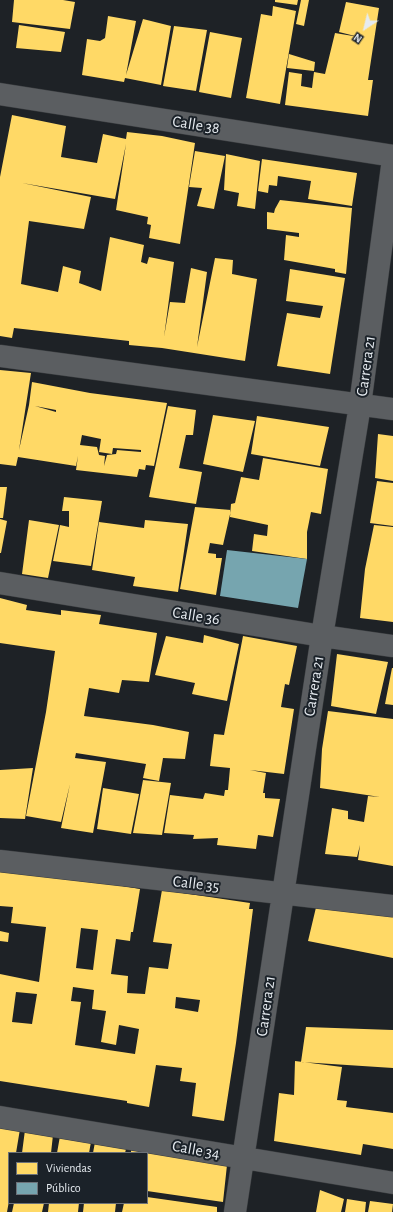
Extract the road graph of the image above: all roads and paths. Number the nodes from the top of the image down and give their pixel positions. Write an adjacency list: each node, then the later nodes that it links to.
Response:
1 (0, 94): 2 (street, Calle 38)
2 (393, 158): 4 (street, Carrera 21)
3 (0, 356): 4 (street)
4 (360, 405): 5 (street); 7 (street, Carrera 21)
5 (393, 409)
6 (0, 583): 7 (street, Calle 36)
7 (322, 636): 8 (street, Calle 36); 10 (street, Carrera 21)
8 (393, 646)
9 (0, 861): 10 (street, Calle 35)
10 (282, 894): 11 (street, Calle 35); 13 (street, Carrera 21)
11 (393, 906)
12 (0, 1117): 13 (street, Calle 34)
13 (243, 1158): 14 (street, Calle 34); 15 (street, Carrera 21)
14 (393, 1182)
15 (235, 1212)

